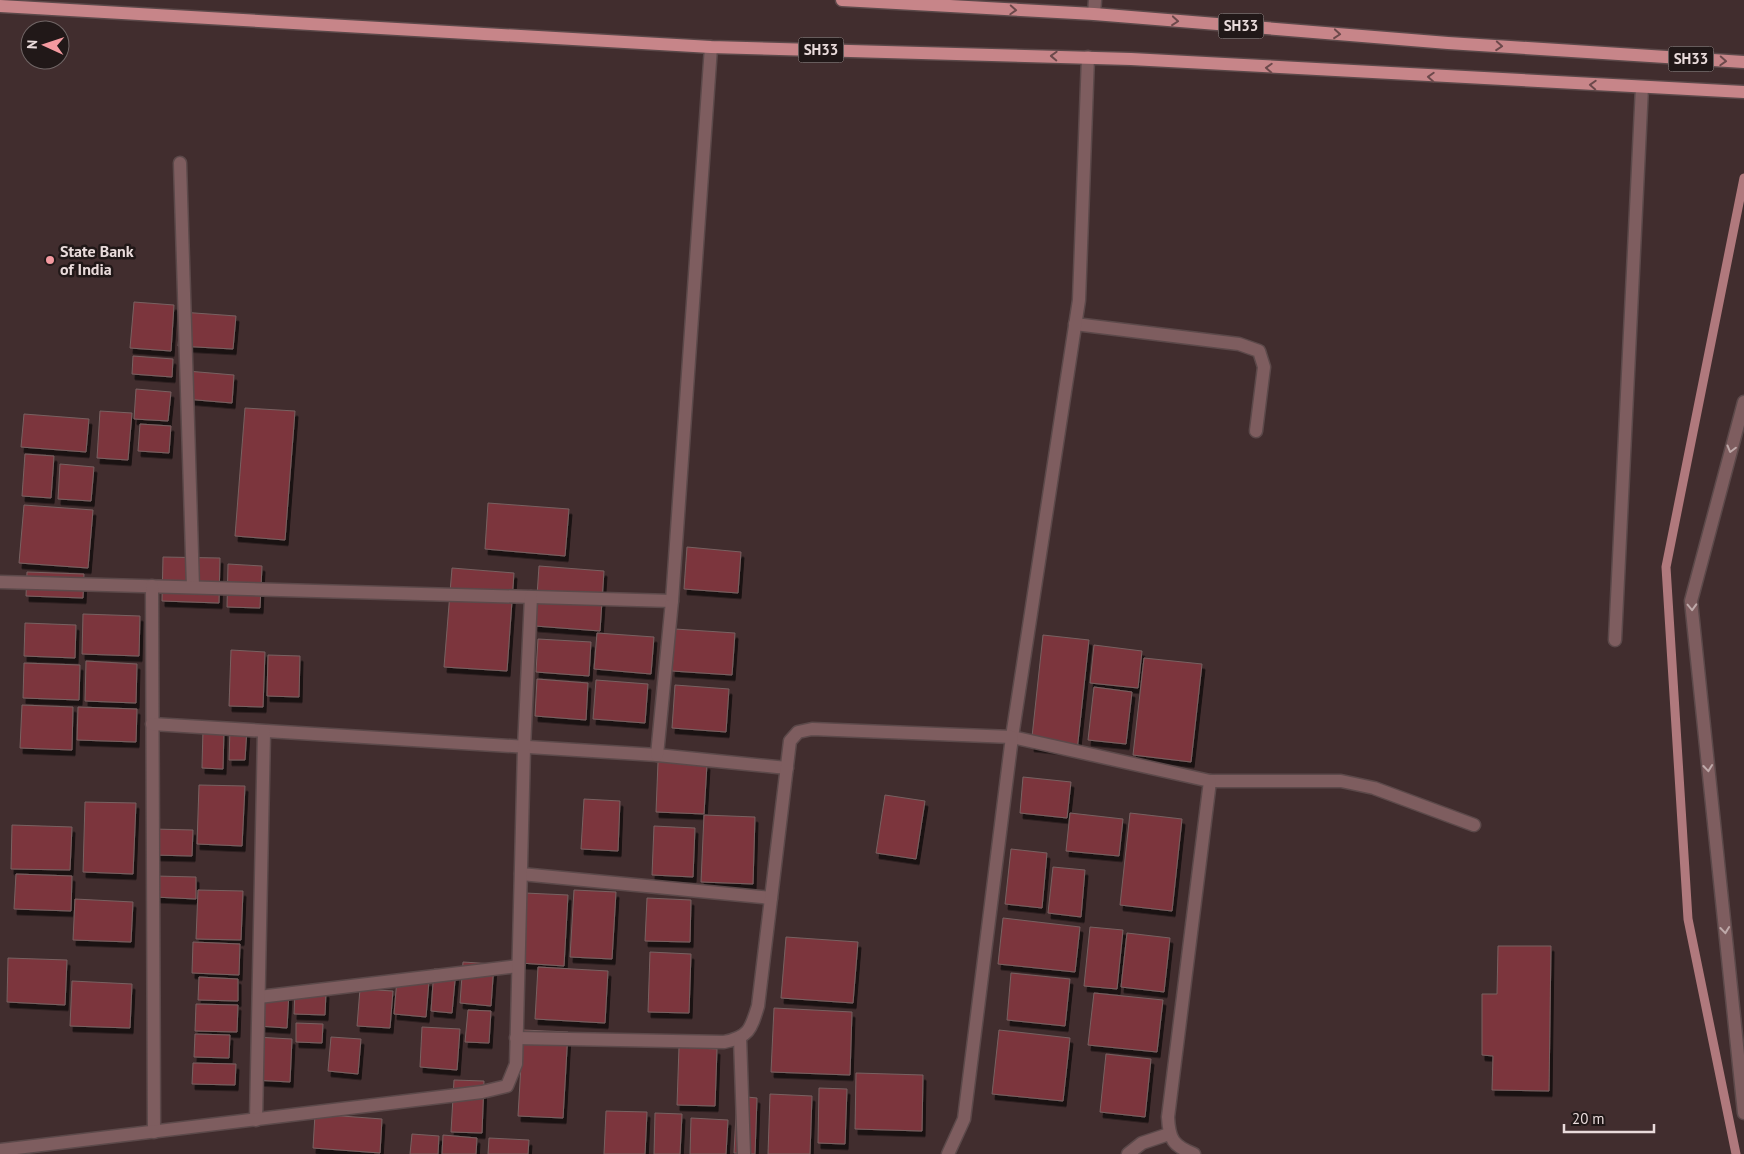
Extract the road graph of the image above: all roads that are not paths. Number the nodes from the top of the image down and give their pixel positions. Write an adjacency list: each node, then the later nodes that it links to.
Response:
1 (842, 0): 4 (main road, SH33, one-way to 4)
2 (1095, 0): 4 (street)
3 (0, 6): 5 (main road, SH33)
4 (1094, 14): 7 (main road, SH33, one-way to 7)
5 (711, 47): 6 (main road, SH33, one-way to 5); 18 (street)
6 (1088, 58): 8 (main road, SH33, one-way to 6); 11 (street)
7 (1744, 62)
8 (1642, 87): 9 (main road); 19 (street)
9 (1744, 92)
10 (180, 163): 16 (street)
11 (1075, 324): 13 (street); 22 (street)
12 (1744, 402): 34 (street, one-way to 34)
13 (1256, 431)
14 (0, 582): 15 (street)
15 (152, 586): 16 (street); 20 (street)
16 (193, 587): 17 (street)
17 (531, 597): 18 (street); 23 (street)
18 (672, 601): 24 (street)
19 (1615, 640)
20 (152, 724): 21 (street); 36 (street)
21 (264, 732): 23 (street); 31 (street)
22 (1012, 737): 25 (street); 26 (street); 40 (street)
23 (524, 748): 24 (street); 28 (street)
24 (657, 756): 25 (street)
25 (787, 768): 29 (street)
26 (1210, 782): 27 (street); 37 (street)
27 (1474, 825)
28 (521, 874): 29 (street); 30 (street)
29 (772, 898): 33 (street)
30 (518, 966): 31 (street); 32 (street)
31 (258, 997): 35 (street)
32 (516, 1038): 33 (street); 35 (street)
33 (740, 1038): 39 (street)
34 (1744, 1113)
35 (256, 1120): 36 (street)
36 (154, 1132): 38 (street)
37 (1168, 1134): 41 (street); 42 (street)
38 (0, 1150)
39 (744, 1154)
40 (948, 1154)
41 (1128, 1154)
42 (1194, 1154)

